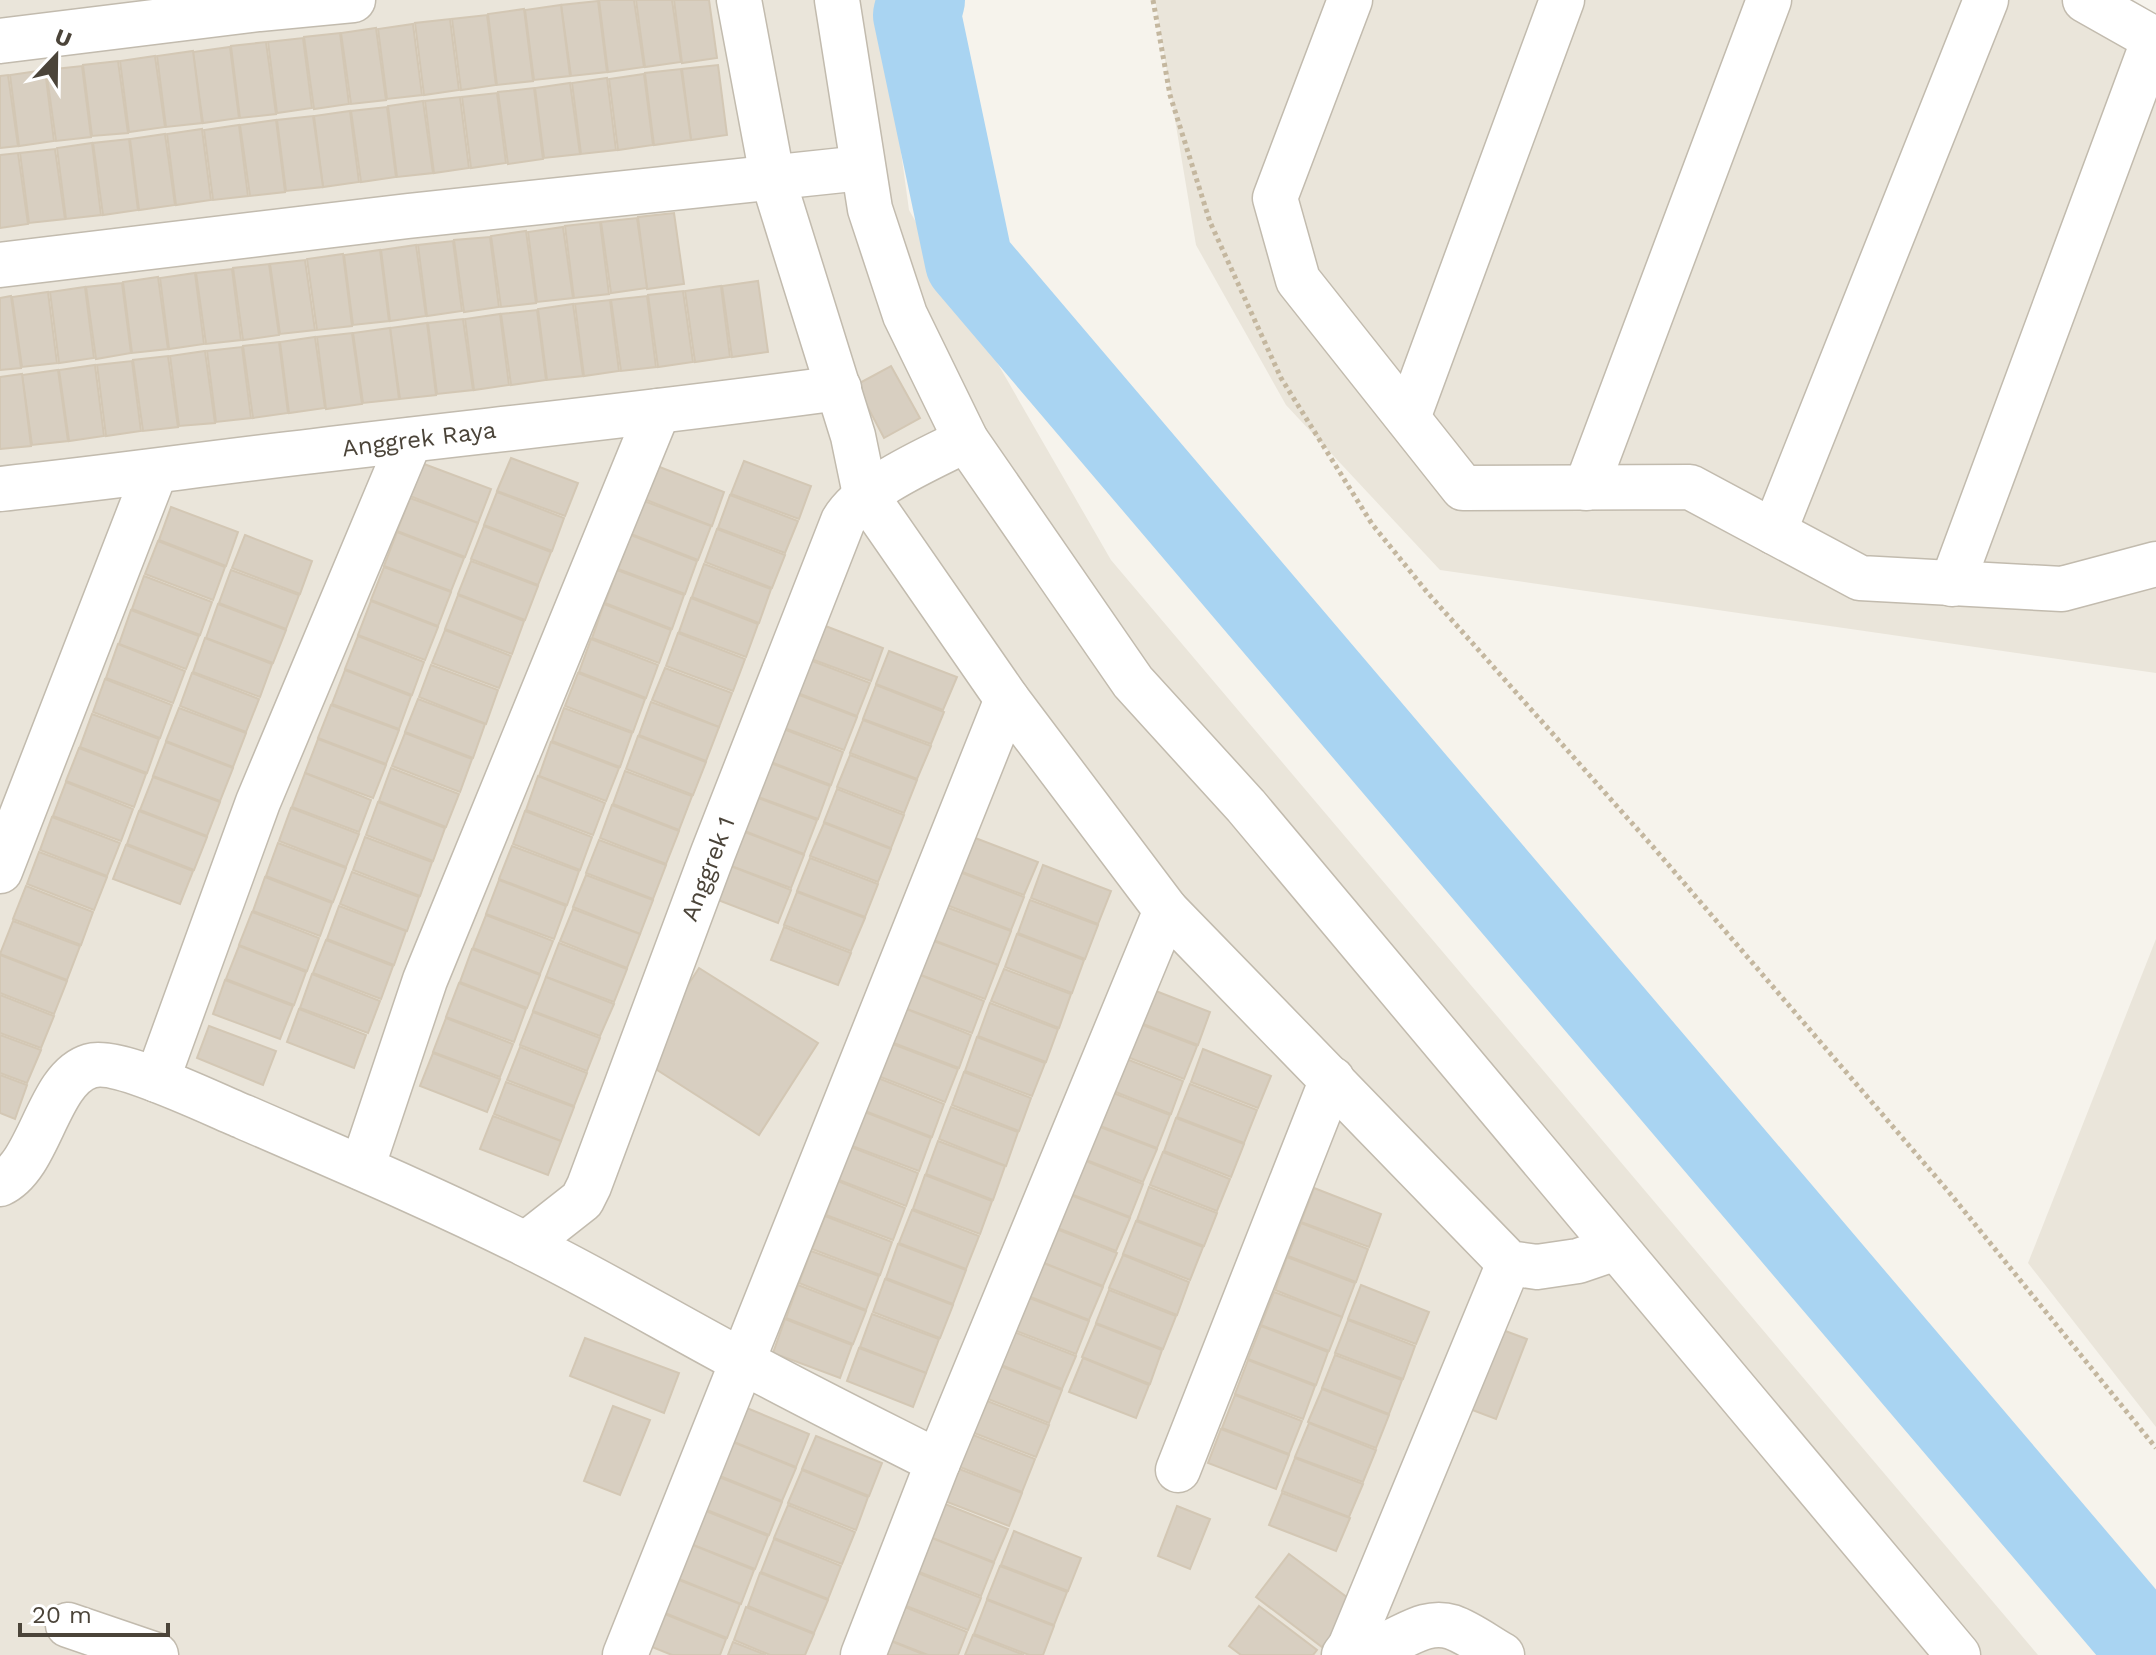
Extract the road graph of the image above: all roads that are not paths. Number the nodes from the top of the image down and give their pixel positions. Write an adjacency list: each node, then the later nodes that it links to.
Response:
1 (353, 0): 9 (street)
2 (739, 0): 11 (street)
3 (837, 0): 10 (street)
4 (1350, 0): 15 (street)
5 (1562, 0): 15 (street)
6 (1769, 0): 19 (street)
7 (1986, 0): 22 (street)
8 (2085, 0): 24 (street)
9 (0, 41)
10 (862, 168): 11 (street); 17 (street)
11 (772, 176): 12 (street); 13 (street)
12 (0, 265)
13 (839, 388): 14 (street, Anggrek Raya); 21 (street)
14 (658, 411): 16 (street, Anggrek Raya); 30 (street)
15 (1408, 418): 19 (street)
16 (410, 440): 18 (street, Anggrek Raya); 29 (street)
17 (955, 446): 21 (street); 33 (street)
18 (155, 472): 20 (street, Anggrek Raya); 26 (street)
19 (1586, 488): 22 (street)
20 (0, 489)
21 (873, 490): 25 (street); 32 (street, Anggrek 1)
22 (1774, 532): 24 (street)
23 (2156, 563): 24 (street)
24 (1952, 584)
25 (1007, 699): 27 (street); 35 (street)
26 (0, 871)
27 (1166, 910): 28 (street); 36 (street)
28 (1332, 1079): 34 (street); 37 (street)
29 (157, 1080): 30 (street); 31 (street)
30 (362, 1168): 32 (street)
31 (0, 1184)
32 (526, 1244): 35 (street)
33 (1601, 1253): 34 (street); 44 (street)
34 (1509, 1263): 39 (street)
35 (743, 1362): 36 (street); 41 (street)
36 (938, 1462): 42 (street)
37 (1178, 1470)
38 (68, 1625): 40 (street)
39 (1347, 1651): 43 (street)
40 (156, 1655)
41 (625, 1655)
42 (863, 1655)
43 (1502, 1655)
44 (1958, 1655)

